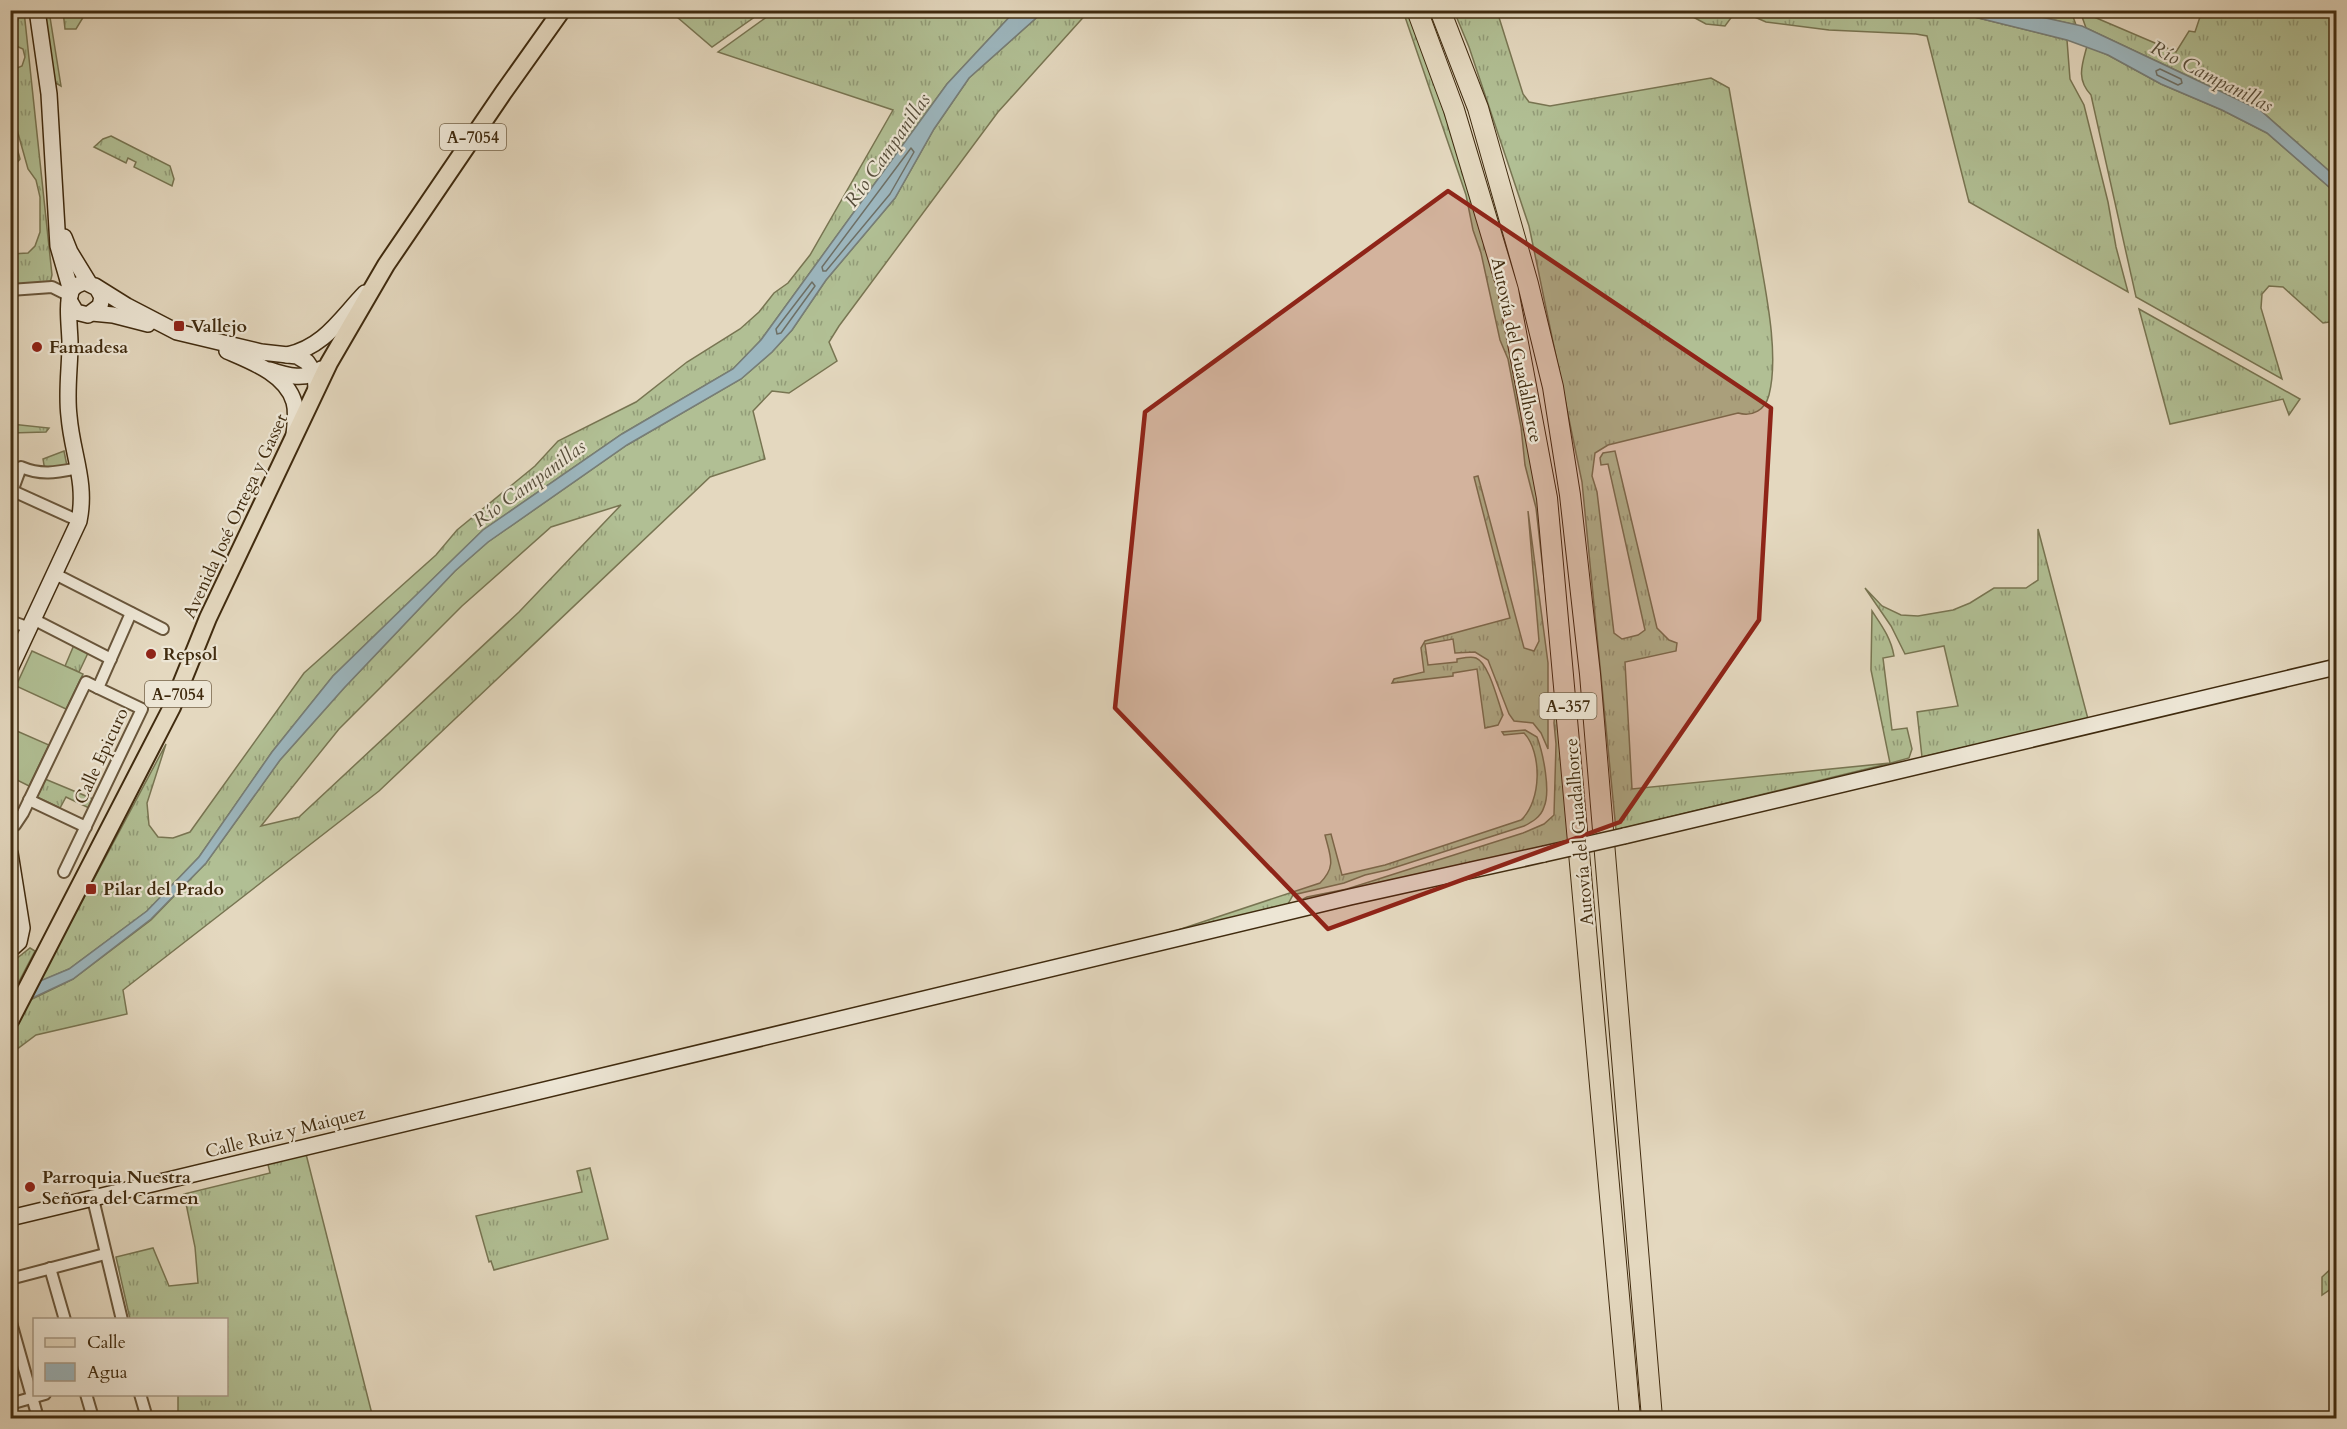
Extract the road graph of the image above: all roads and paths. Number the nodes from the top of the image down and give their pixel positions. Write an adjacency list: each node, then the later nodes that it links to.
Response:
1 (37, 10): 5 (street)
2 (562, 10): 7 (main road, Avenida José Ortega y Gasset / A-7054)
3 (1417, 10): 53 (highway, Autovía del Guadalhorce / A-357)
4 (1440, 10): 54 (highway, Autovía del Guadalhorce / A-357)
5 (57, 220): 6 (street); 9 (street)
6 (92, 284): 9 (street); 10 (street); 11 (street)
7 (372, 287): 14 (street, Avenida José Ortega y Gasset / A-7054); 16 (main road, Avenida José Ortega y Gasset / A-7054)
8 (10, 290): 9 (street)
9 (69, 298): 10 (street); 13 (street)
10 (90, 314): 11 (street); 13 (street)
11 (169, 329): 12 (street)
12 (202, 340): 14 (street); 15 (street)
13 (70, 343): 18 (street)
14 (287, 355): 16 (street)
15 (259, 366): 16 (street); 17 (street)
16 (316, 381): 17 (main road, Avenida José Ortega y Gasset / A-7054)
17 (294, 435): 36 (main road, Avenida José Ortega y Gasset / A-7054)
18 (79, 468): 19 (street); 20 (street)
19 (12, 494): 20 (street)
20 (79, 521): 21 (street)
21 (55, 574): 22 (street); 24 (street)
22 (131, 613): 25 (street); 26 (street)
23 (10, 621): 24 (street)
24 (31, 624): 26 (street); 28 (street)
25 (163, 629)
26 (111, 659): 29 (street)
27 (2337, 667): 37 (street, Calle Ruiz y Maiquez, bridge)
28 (10, 669)
29 (98, 688): 30 (street); 32 (street, Calle Epicuro)
30 (29, 800): 31 (street); 32 (street, Calle Epicuro)
31 (10, 826)
32 (86, 827): 34 (street, Calle Epicuro)
33 (10, 853): 35 (street)
34 (64, 872)
35 (15, 946)
36 (10, 1021)
37 (93, 1199): 38 (street, Calle Ruiz y Maiquez); 39 (street)
38 (10, 1218)
39 (105, 1254): 40 (street); 43 (street)
40 (50, 1268): 41 (street); 42 (street)
41 (10, 1279)
42 (64, 1318)
43 (121, 1318)
44 (10, 1319): 48 (street)
45 (41, 1396): 48 (street)
46 (86, 1396): 51 (street)
47 (140, 1396): 52 (street)
48 (33, 1398): 49 (street); 50 (street)
49 (10, 1404)
50 (38, 1419)
51 (93, 1419)
52 (147, 1419)
53 (1630, 1419)
54 (1652, 1419)

